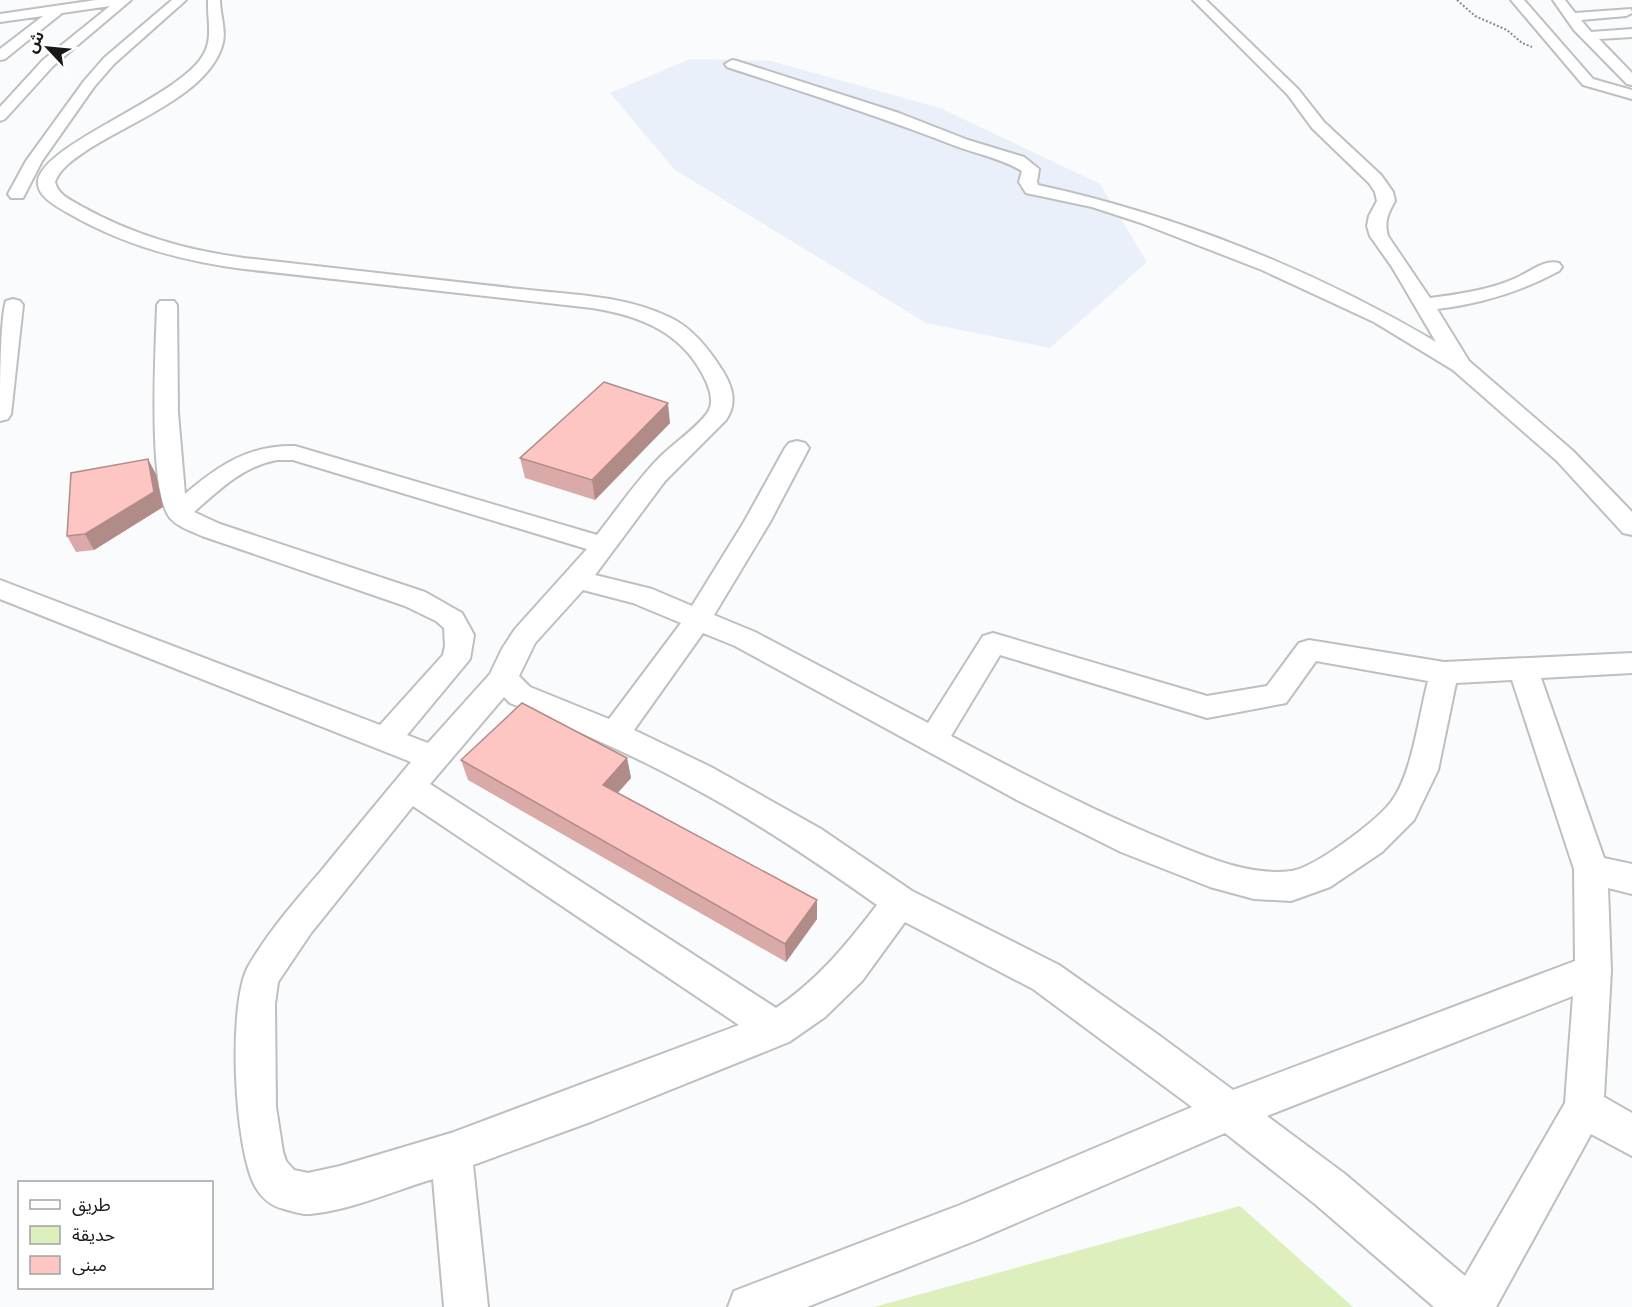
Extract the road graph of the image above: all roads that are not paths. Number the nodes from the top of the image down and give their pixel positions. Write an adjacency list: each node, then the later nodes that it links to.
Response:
1 (124, 0): 8 (street); 21 (street)
2 (180, 0): 19 (street)
3 (214, 0): 29 (street)
4 (1199, 0): 32 (street)
5 (1517, 0): 27 (street)
6 (1559, 0): 10 (street)
7 (1610, 0): 9 (street)
8 (58, 9): 11 (street); 12 (street)
9 (1629, 13): 10 (street)
10 (1572, 17): 16 (street)
11 (0, 18)
12 (32, 30): 15 (street); 18 (street)
13 (1632, 33): 14 (street)
14 (1612, 34): 16 (street); 17 (street)
15 (0, 36)
16 (1589, 36): 24 (street)
17 (1632, 42)
18 (0, 56)
19 (109, 61): 20 (street); 30 (street)
20 (88, 62)
21 (48, 63): 22 (street); 25 (street)
22 (68, 63)
23 (732, 64): 35 (street)
24 (1631, 74)
25 (29, 83): 26 (street); 28 (street)
26 (10, 84)
27 (1632, 95)
28 (0, 116)
29 (49, 191): 30 (street); 40 (street)
30 (8, 195)
31 (1552, 267): 32 (street)
32 (1426, 304): 35 (street)
33 (13, 305): 36 (street)
34 (167, 305): 38 (street)
35 (1461, 364): 39 (street)
36 (0, 414)
37 (797, 448): 43 (street)
38 (179, 512): 40 (street); 49 (street)
39 (1632, 527)
40 (604, 546): 41 (street)
41 (577, 579): 43 (street); 47 (street)
42 (0, 589): 49 (street)
43 (699, 618): 48 (street); 50 (street)
44 (1632, 663): 45 (street)
45 (1523, 669): 46 (street); 53 (street)
46 (1444, 673): 50 (street); 50 (street)
47 (503, 679): 48 (street); 51 (street)
48 (615, 734): 55 (street)
49 (387, 738): 51 (street)
50 (933, 740)
51 (434, 758): 52 (street)
52 (409, 787): 57 (street); 61 (street)
53 (1591, 869): 54 (street); 56 (street)
54 (1632, 879)
55 (900, 902): 57 (street); 59 (street)
56 (1593, 971): 58 (street); 59 (street)
57 (776, 1029): 61 (street)
58 (1584, 1107): 60 (street); 64 (street)
59 (1230, 1111): 63 (street); 64 (street)
60 (1632, 1136)
61 (451, 1153): 62 (street)
62 (466, 1307)
63 (750, 1307)
64 (1470, 1307)

